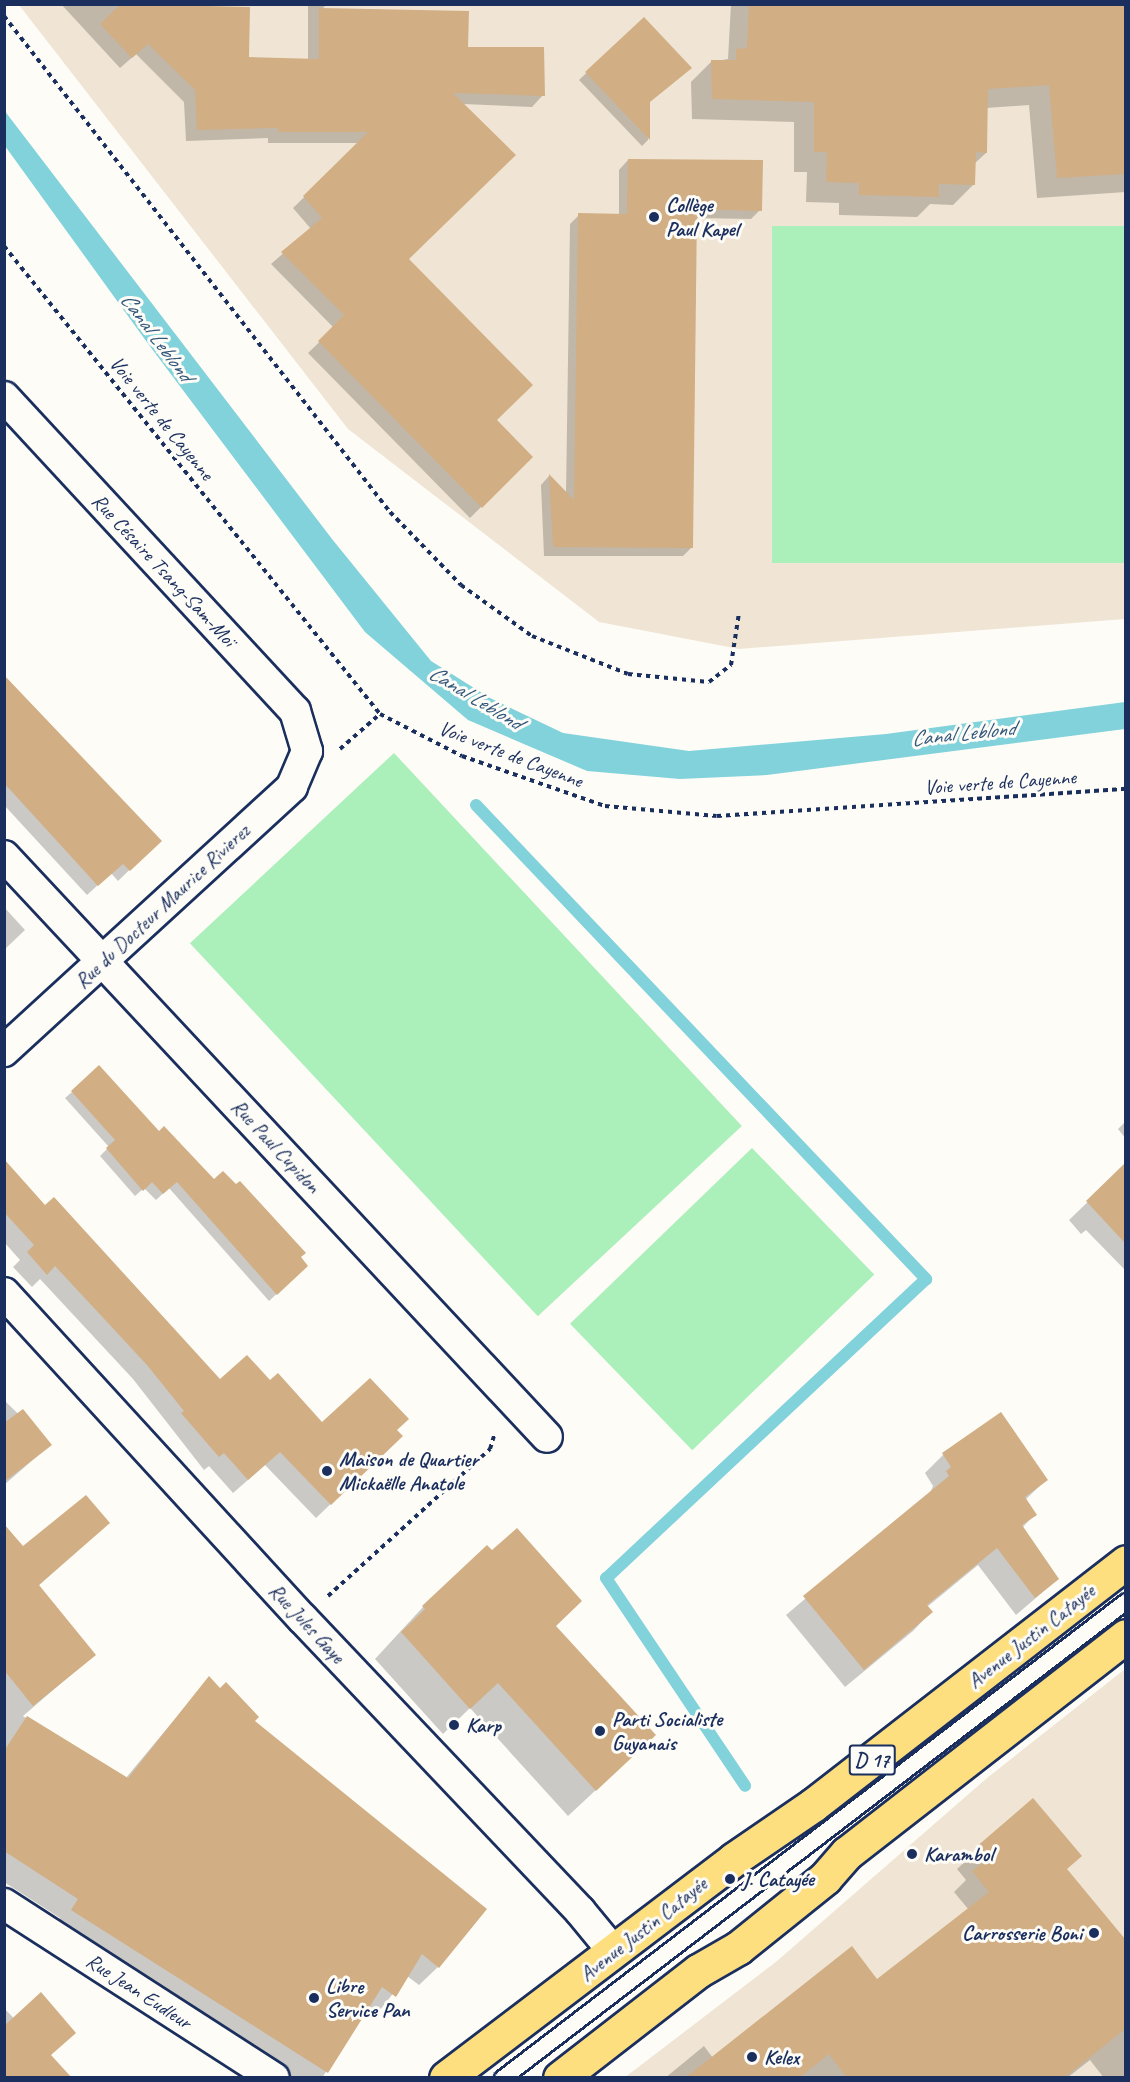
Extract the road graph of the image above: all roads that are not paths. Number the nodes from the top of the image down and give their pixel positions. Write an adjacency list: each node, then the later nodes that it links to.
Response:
1 (4, 398): 2 (street, Rue Césaire Tsang-Sam-Moï)
2 (307, 751): 4 (street, Rue du Docteur Maurice Rivierez)
3 (4, 856): 4 (street, Rue Paul Cupidon)
4 (103, 960): 5 (street, Rue du Docteur Maurice Rivierez); 7 (street, Rue Paul Cupidon)
5 (4, 1051)
6 (4, 1293): 12 (street, Rue Jules Gaye)
7 (547, 1437)
8 (1125, 1562): 12 (main road, Avenue Justin Catayée / D 17)
9 (1125, 1601): 15 (lane)
10 (1125, 1636): 16 (main road, D 17)
11 (4, 1904): 13 (street, Rue Jean Eudleur)
12 (613, 1951): 14 (main road, Avenue Justin Catayée / D 17)
13 (274, 2078)
14 (446, 2078)
15 (502, 2078)
16 (560, 2078)

